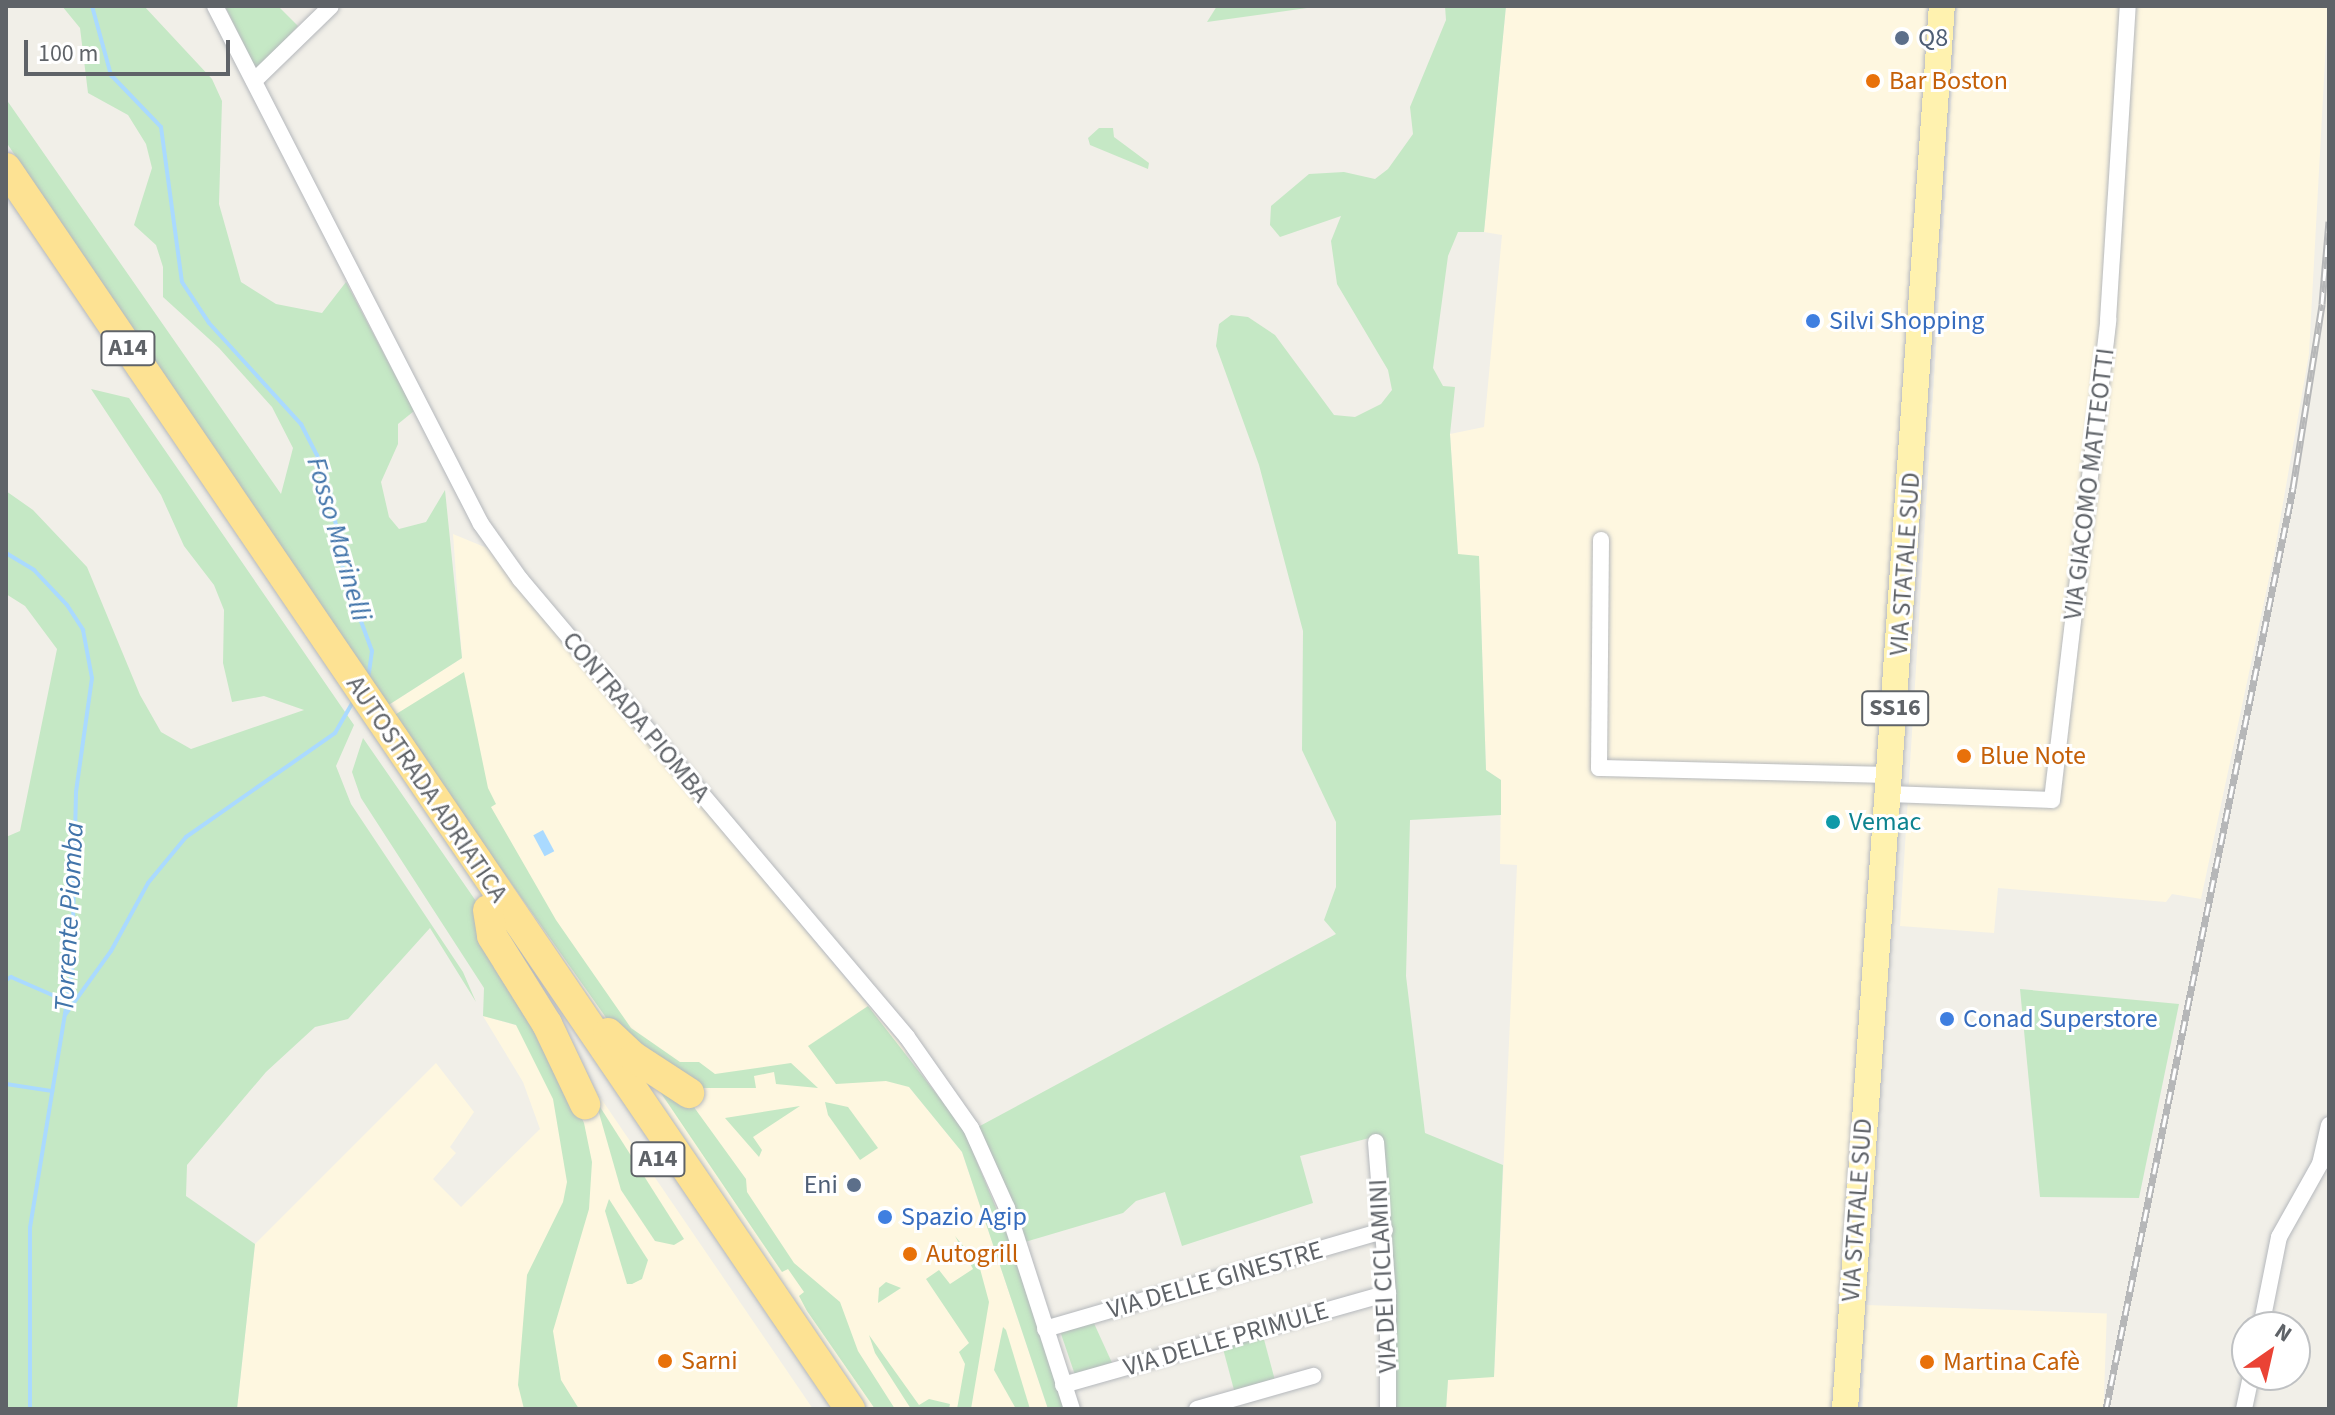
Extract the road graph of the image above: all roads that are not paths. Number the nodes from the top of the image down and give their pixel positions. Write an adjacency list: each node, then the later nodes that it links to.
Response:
1 (215, 6): 5 (street, CONTRADA PIOMBA)
2 (331, 6): 5 (street)
3 (1942, 6): 10 (main road, VIA STATALE SUD / SS16)
4 (2128, 6): 10 (street, VIA GIACOMO MATTEOTTI)
5 (254, 81): 20 (street, CONTRADA PIOMBA)
6 (6, 168): 8 (highway, AUTOSTRADA ADRIATICA / A14)
7 (6, 200): 8 (highway, AUTOSTRADA ADRIATICA / A14)
8 (239, 526): 11 (highway, AUTOSTRADA ADRIATICA / A14); 12 (highway, AUTOSTRADA ADRIATICA / A14)
9 (1601, 540): 10 (street)
10 (1890, 785): 28 (main road, VIA STATALE SUD / SS16)
11 (488, 910): 14 (highway); 23 (highway, AUTOSTRADA ADRIATICA / A14)
12 (534, 946): 13 (highway); 24 (highway, AUTOSTRADA ADRIATICA / A14)
13 (689, 1093)
14 (585, 1104)
15 (2329, 1125): 19 (street)
16 (1376, 1142): 17 (street, VIA DEI CICLAMINI)
17 (1385, 1230): 18 (street, VIA DEI CICLAMINI); 20 (street, VIA DELLE GINESTRE)
18 (1388, 1293): 22 (street, VIA DELLE PRIMULE); 27 (street, VIA DEI CICLAMINI)
19 (2264, 1311)
20 (1045, 1329): 22 (street, CONTRADA PIOMBA)
21 (1313, 1376): 26 (street)
22 (1063, 1385): 25 (street, CONTRADA PIOMBA)
23 (827, 1409)
24 (850, 1409)
25 (1072, 1409)
26 (1197, 1409)
27 (1388, 1409)
28 (1845, 1409)

